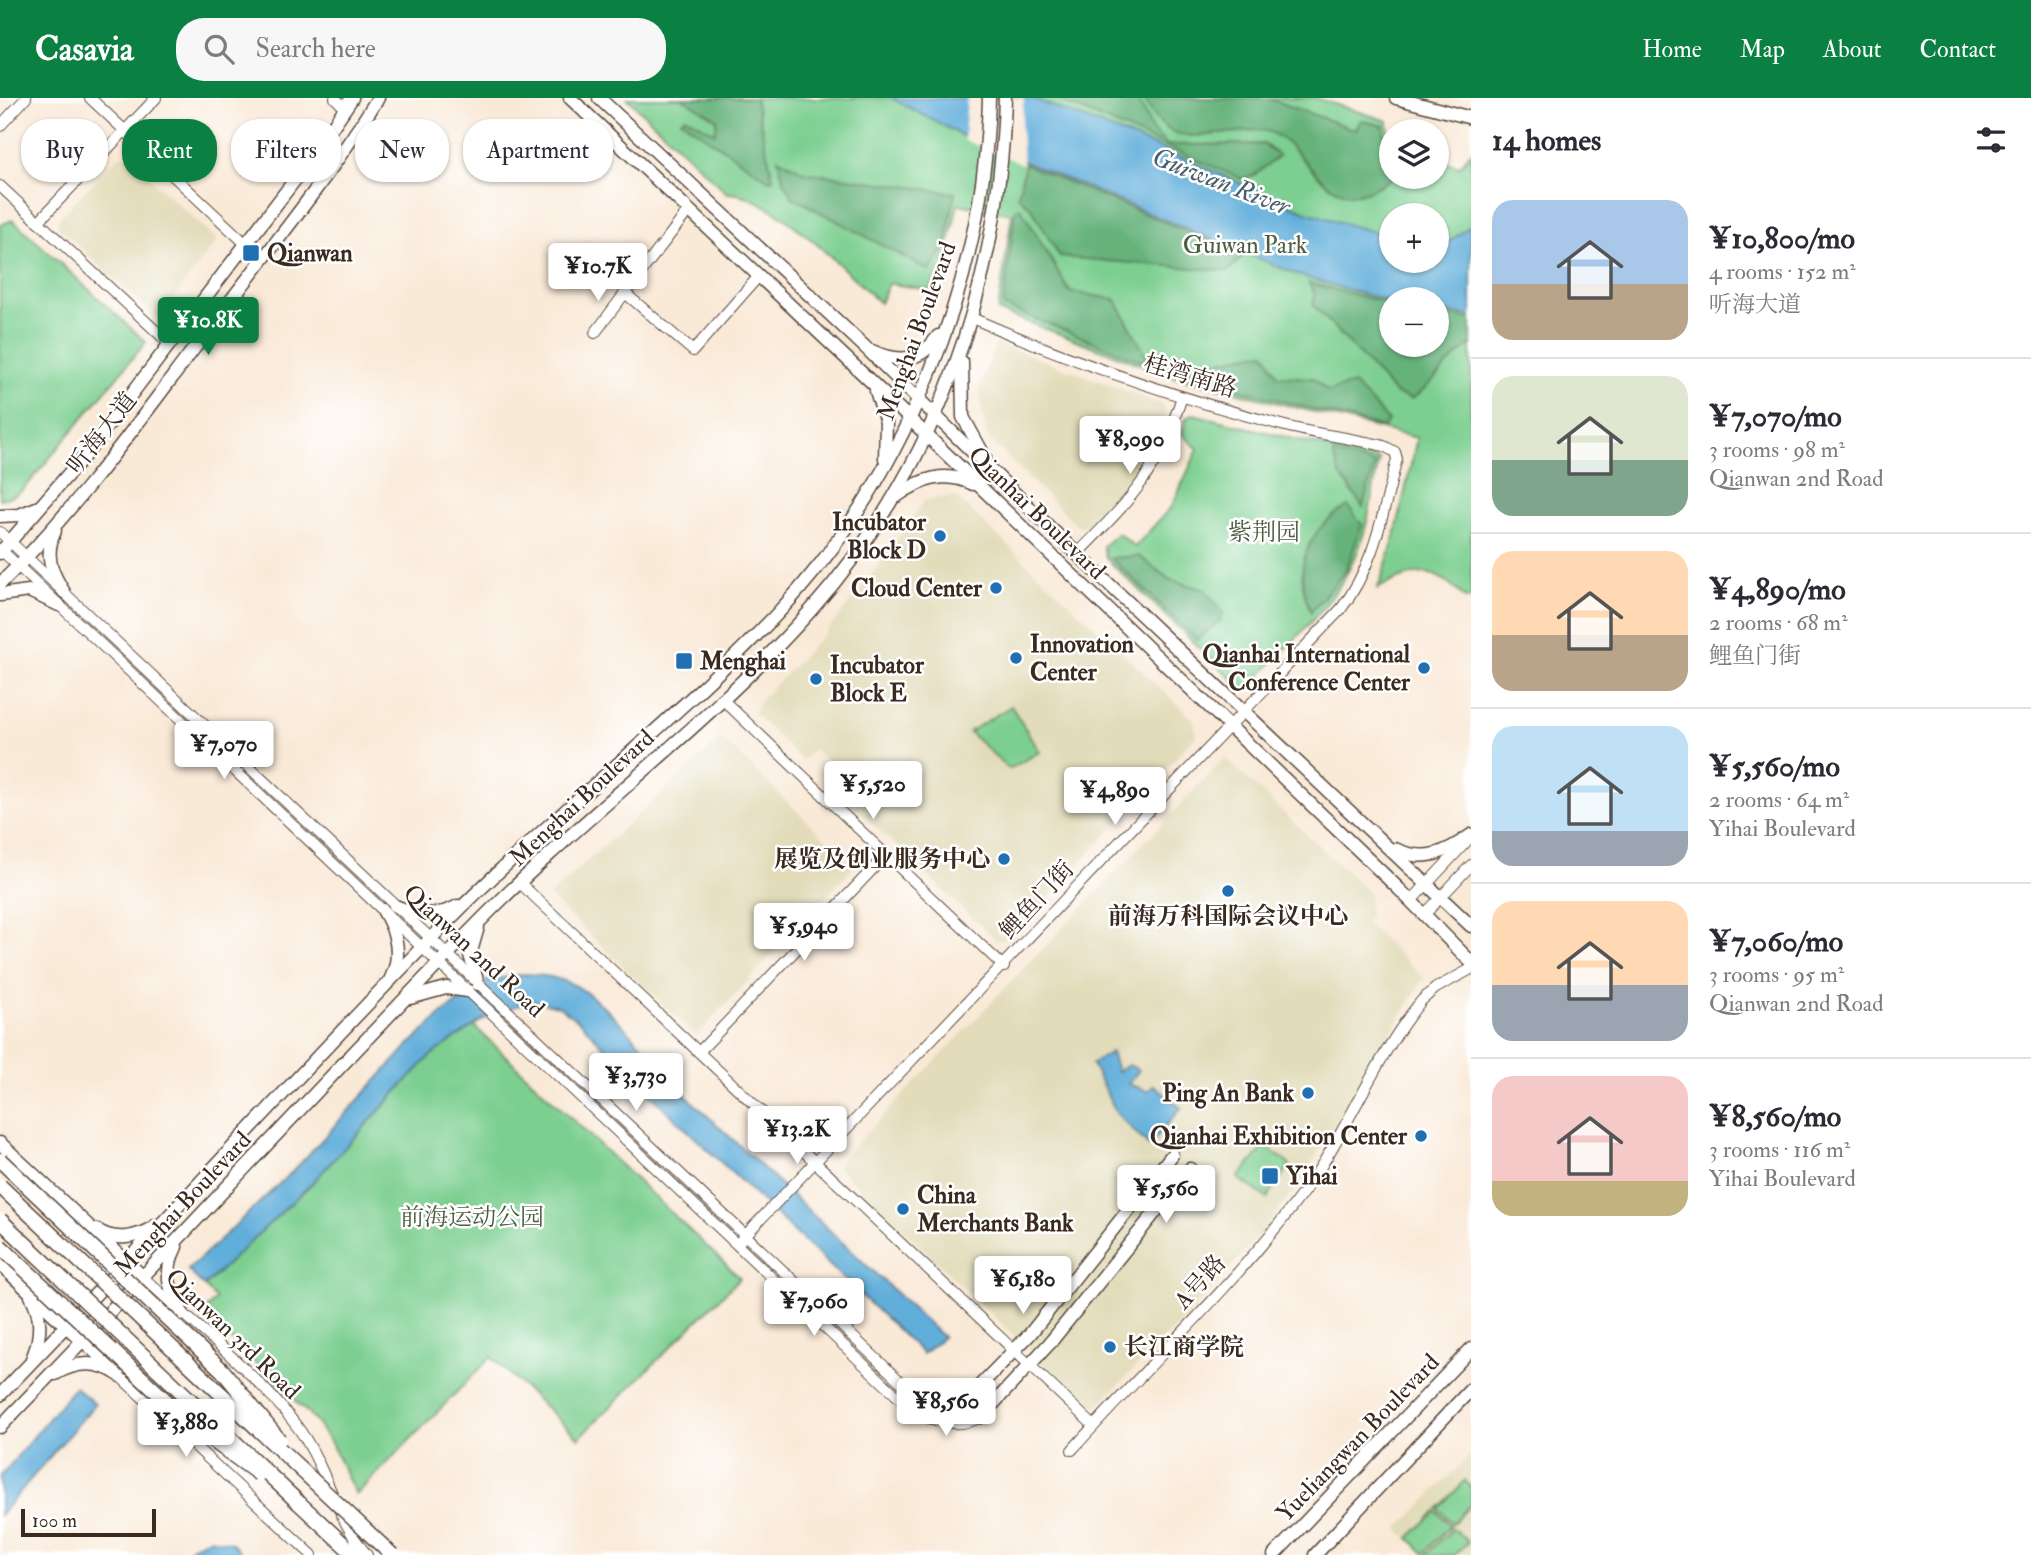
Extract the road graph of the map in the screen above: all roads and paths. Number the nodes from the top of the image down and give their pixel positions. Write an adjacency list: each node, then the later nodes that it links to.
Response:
1 (26, 98): 14 (street)
2 (90, 98): 15 (street)
3 (156, 98): 13 (street)
4 (335, 98): 11 (street)
5 (378, 98): 43 (main road, 听海大道)
6 (570, 98): 19 (main road, Qianhai Boulevard)
7 (599, 98): 29 (main road, Qianhai Boulevard)
8 (989, 98): 24 (main road, Menghai Boulevard)
9 (1005, 98): 25 (main road, Menghai Boulevard)
10 (1396, 98): 12 (main road)
11 (348, 103): 21 (main road, 听海大道)
12 (1471, 118)
13 (136, 119)
14 (0, 126)
15 (122, 128)
16 (122, 134): 20 (street)
17 (180, 182): 21 (street)
18 (0, 186): 20 (street)
19 (689, 210): 22 (main road, Qianhai Boulevard); 23 (street)
20 (38, 222): 28 (street)
21 (246, 244): 28 (main road, 听海大道)
22 (758, 277): 23 (street); 30 (main road, Qianhai Boulevard)
23 (625, 293): 26 (street)
24 (949, 314): 29 (main road); 32 (main road, Menghai Boulevard)
25 (972, 318): 27 (main road, Menghai Boulevard); 31 (street, 桂湾南路)
26 (596, 333)
27 (964, 343): 33 (main road, Menghai Boulevard); 38 (main road)
28 (170, 344): 41 (main road, 听海大道)
29 (866, 348): 32 (main road, Qianhai Boulevard)
30 (863, 374): 34 (main road, Qianhai Boulevard); 37 (main road)
31 (1182, 397): 36 (street, 桂湾南路); 46 (street)
32 (918, 399): 33 (main road, Qianhai Boulevard); 34 (main road, Menghai Boulevard)
33 (935, 416): 35 (main road, Menghai Boulevard); 38 (main road, Qianhai Boulevard)
34 (910, 420): 35 (main road, Qianhai Boulevard); 37 (main road, Menghai Boulevard)
35 (926, 436): 39 (main road, Qianhai Boulevard); 40 (main road, Menghai Boulevard)
36 (1397, 458): 52 (street, 鲤鱼门街)
37 (882, 470): 60 (main road, Menghai Boulevard)
38 (995, 472): 46 (main road, Qianhai Boulevard)
39 (981, 488): 40 (main road); 53 (main road, Qianhai Boulevard)
40 (893, 499): 51 (main road, Menghai Boulevard)
41 (45, 503): 42 (main road); 45 (main road, 听海大道)
42 (0, 516)
43 (61, 520): 47 (main road, 听海大道); 50 (main road)
44 (0, 532): 45 (street, Qianwan 2nd Road)
45 (3, 549): 47 (street, Qianwan 2nd Road)
46 (1077, 554): 52 (main road, Qianhai Boulevard)
47 (22, 561): 48 (main road, 听海大道); 50 (street, Qianwan 2nd Road)
48 (0, 584)
49 (0, 595): 50 (main road)
50 (62, 599): 63 (street, Qianwan 2nd Road)
51 (721, 698): 56 (street); 58 (main road, Menghai Boulevard)
52 (1244, 713): 53 (street, 鲤鱼门街); 55 (main road, Qianhai Boulevard)
53 (1229, 728): 62 (main road, Qianhai Boulevard); 70 (street, 鲤鱼门街)
54 (1471, 836): 55 (main road); 59 (street)
55 (1380, 840): 59 (main road, Qianhai Boulevard)
56 (886, 855): 70 (street); 75 (street)
57 (1471, 865): 61 (street)
58 (520, 883): 65 (main road, Menghai Boulevard); 75 (street)
59 (1427, 885): 61 (main road, Qianhai Boulevard); 62 (street)
60 (473, 896): 63 (main road); 67 (main road, Menghai Boulevard)
61 (1441, 897): 64 (street); 66 (main road, Qianhai Boulevard)
62 (1411, 901): 64 (main road, Qianhai Boulevard)
63 (389, 908): 67 (street, Qianwan 2nd Road); 72 (main road)
64 (1424, 915): 69 (main road, Qianhai Boulevard)
65 (481, 919): 68 (main road, Menghai Boulevard); 73 (main road)
66 (1471, 926)
67 (427, 943): 68 (street, Qianwan 2nd Road); 72 (main road, Menghai Boulevard)
68 (444, 959): 73 (street, Qianwan 2nd Road); 74 (main road, Menghai Boulevard)
69 (1471, 962)
70 (1004, 967): 79 (street, 鲤鱼门街)
71 (1471, 969): 105 (street, A号路)
72 (387, 985): 82 (main road, Menghai Boulevard)
73 (473, 987): 74 (main road); 86 (street, Qianwan 2nd Road); 86 (street, Qianwan 2nd Road)
74 (395, 1009): 85 (main road, Menghai Boulevard)
75 (699, 1052): 79 (street)
76 (0, 1143): 84 (main road, Qianwan 3rd Road)
77 (1172, 1155): 96 (main road)
78 (0, 1160): 108 (highway, bridge)
79 (816, 1162): 86 (street, 鲤鱼门街); 96 (street)
80 (1190, 1169): 98 (main road)
81 (0, 1186): 108 (highway, bridge)
82 (180, 1206): 84 (main road); 88 (main road, Menghai Boulevard)
83 (0, 1220): 109 (highway, bridge)
84 (85, 1223): 88 (main road, Qianwan 3rd Road)
85 (182, 1236): 90 (main road, Menghai Boulevard); 92 (main road)
86 (741, 1240): 103 (street, Qianwan 2nd Road); 104 (street, Qianwan 2nd Road)
87 (0, 1246): 109 (highway, bridge)
88 (127, 1262): 90 (main road, Qianwan 3rd Road); 93 (main road, Menghai Boulevard)
89 (1, 1266): 91 (main road)
90 (143, 1277): 92 (street, Qianwan 3rd Road); 94 (main road, Menghai Boulevard)
91 (27, 1290): 93 (main road); 97 (main road)
92 (183, 1314): 112 (street, Qianwan 3rd Road)
93 (66, 1326): 94 (main road); 97 (main road, Menghai Boulevard)
94 (82, 1341): 99 (street); 100 (main road, Menghai Boulevard)
95 (1471, 1349): 114 (main road, Yueliangwan Boulevard)
96 (1015, 1351): 98 (street); 103 (main road)
97 (30, 1364): 102 (main road, Menghai Boulevard)
98 (1030, 1365): 104 (main road); 105 (street)
99 (118, 1375): 100 (main road); 110 (street)
100 (43, 1382): 106 (main road, Menghai Boulevard)
101 (1471, 1389): 115 (main road, Yueliangwan Boulevard)
102 (0, 1395)
103 (964, 1402)
104 (981, 1417)
105 (1094, 1426): 107 (street, A号路)
106 (0, 1427)
107 (1072, 1450)
108 (311, 1479): 113 (highway, bridge)
109 (299, 1503): 111 (highway)
110 (312, 1555)
111 (355, 1555)
112 (367, 1555)
113 (392, 1555)
114 (1274, 1555)
115 (1315, 1555)

